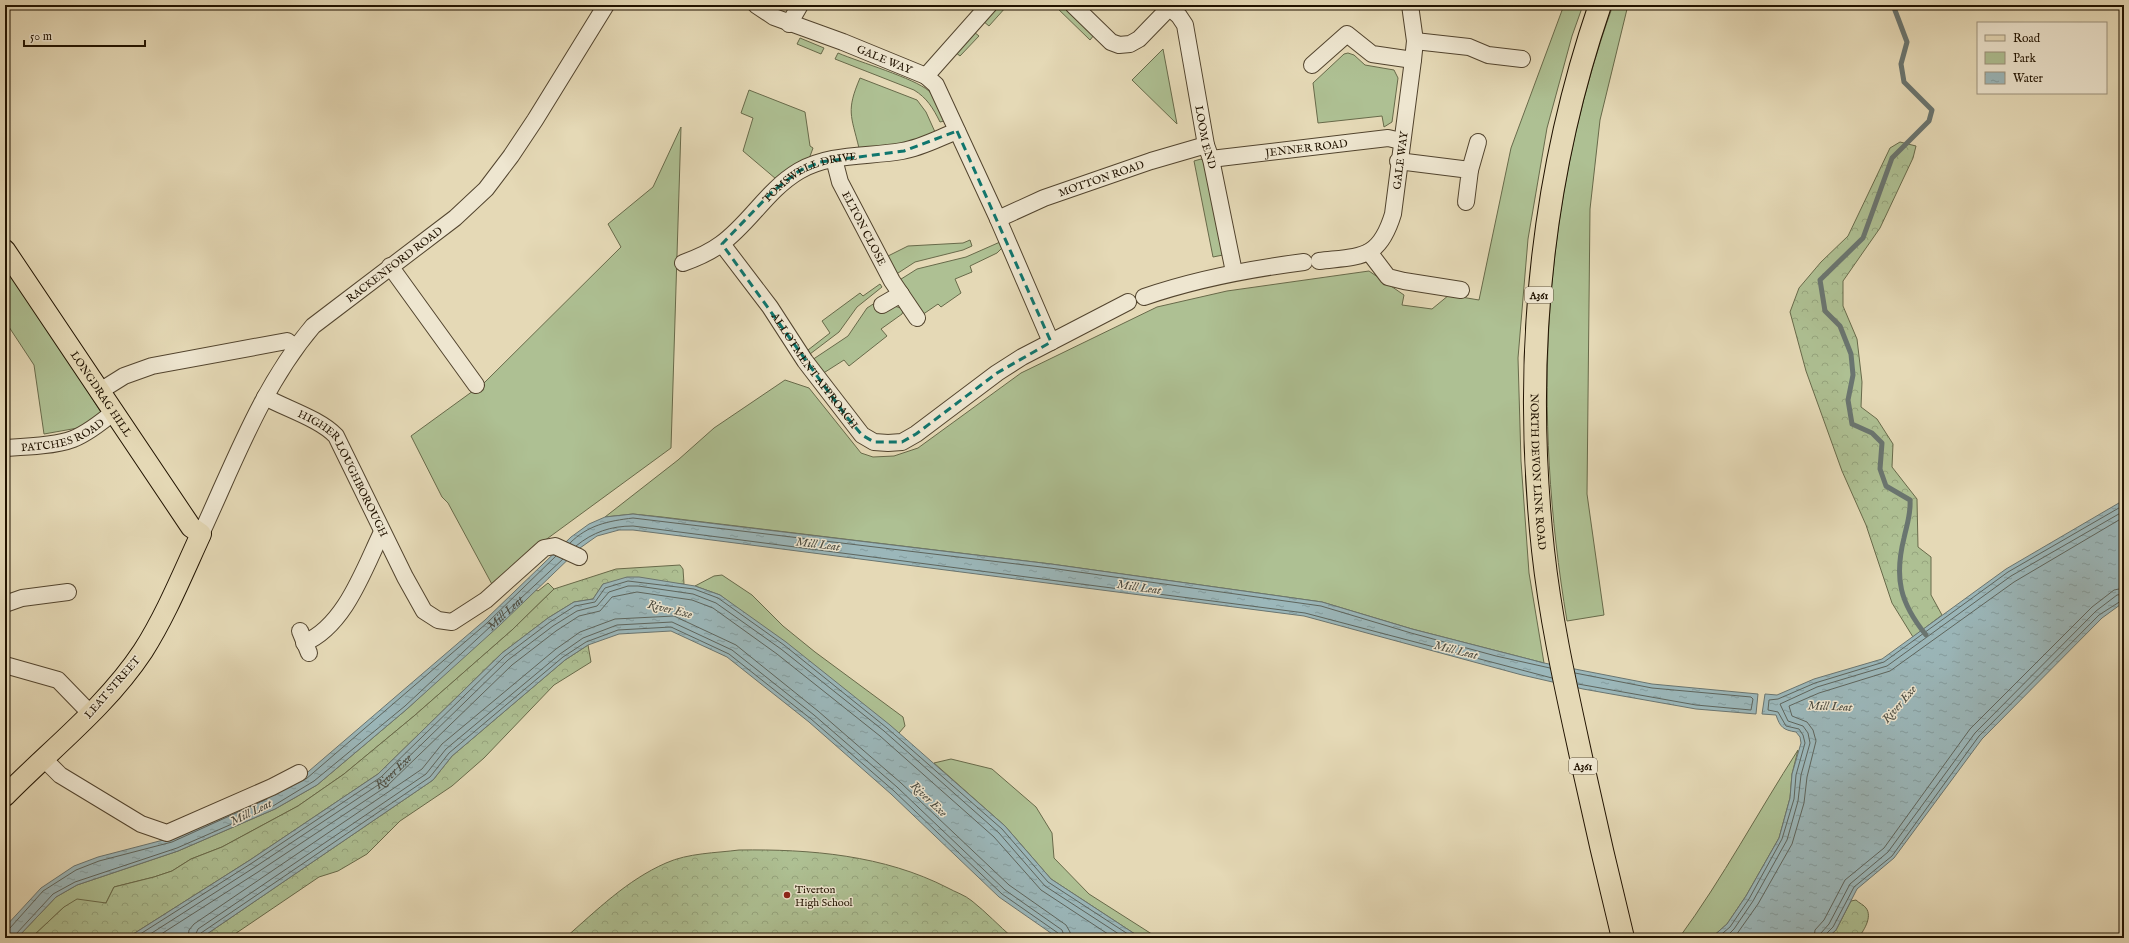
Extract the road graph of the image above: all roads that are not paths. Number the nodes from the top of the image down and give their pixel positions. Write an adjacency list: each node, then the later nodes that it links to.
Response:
1 (606, 5): 28 (street, RACKENFORD ROAD)
2 (756, 5): 9 (street, GALE WAY)
3 (800, 5): 9 (street)
4 (989, 5): 14 (street, GALE WAY)
5 (1073, 5): 8 (street)
6 (1410, 5): 10 (street, GALE WAY)
7 (1600, 5): 54 (highway, NORTH DEVON LINK ROAD / A361)
8 (1171, 6): 18 (street, LOOM END)
9 (789, 24): 14 (street, GALE WAY)
10 (1415, 41): 11 (street); 12 (street, GALE WAY)
11 (1522, 59)
12 (1413, 60): 13 (street); 16 (street, GALE WAY)
13 (1312, 65)
14 (926, 76): 15 (street)
15 (957, 131): 19 (street, TOMSWELL DRIVE); 23 (street)
16 (1401, 140): 18 (street, JENNER ROAD); 20 (street, GALE WAY)
17 (1478, 142): 21 (street)
18 (1209, 152): 23 (street, MOTTON ROAD); 29 (street, LOOM END)
19 (834, 159): 24 (street, TOMSWELL DRIVE); 31 (street, ELTON CLOSE)
20 (1398, 161): 21 (street); 26 (street, GALE WAY)
21 (1470, 170): 22 (street)
22 (1466, 202)
23 (998, 219): 36 (street)
24 (722, 244): 27 (street, TOMSWELL DRIVE); 36 (street, ALLOTMENT APPROACH)
25 (5, 250): 39 (main road, LONGDRAG HILL)
26 (1369, 252): 29 (street, GALE WAY); 30 (street)
27 (683, 263)
28 (390, 266): 37 (street, RACKENFORD ROAD); 38 (street)
29 (1234, 272): 32 (street)
30 (1461, 290)
31 (901, 294): 34 (street); 35 (street, ELTON CLOSE)
32 (1144, 297)
33 (1128, 302): 36 (street, ALLOTMENT APPROACH)
34 (882, 305)
35 (917, 318)
36 (1051, 342)
37 (295, 347): 39 (street); 40 (street, RACKENFORD ROAD)
38 (476, 384)
39 (100, 391): 41 (main road, LONGDRAG HILL)
40 (266, 398): 43 (street, HIGHER LOUGHBOROUGH); 44 (street, RACKENFORD ROAD)
41 (115, 411): 42 (street, PATCHES ROAD); 44 (main road, LONGDRAG HILL)
42 (5, 448)
43 (382, 532): 45 (street); 48 (street, HIGHER LOUGHBOROUGH)
44 (201, 534): 50 (main road, LEAT STREET)
45 (579, 557)
46 (68, 592): 47 (street)
47 (5, 604)
48 (304, 642)
49 (5, 665): 50 (street)
50 (90, 713): 51 (main road, LEAT STREET)
51 (44, 759): 52 (street); 53 (main road, LEAT STREET)
52 (299, 773)
53 (5, 796)
54 (1623, 938)

